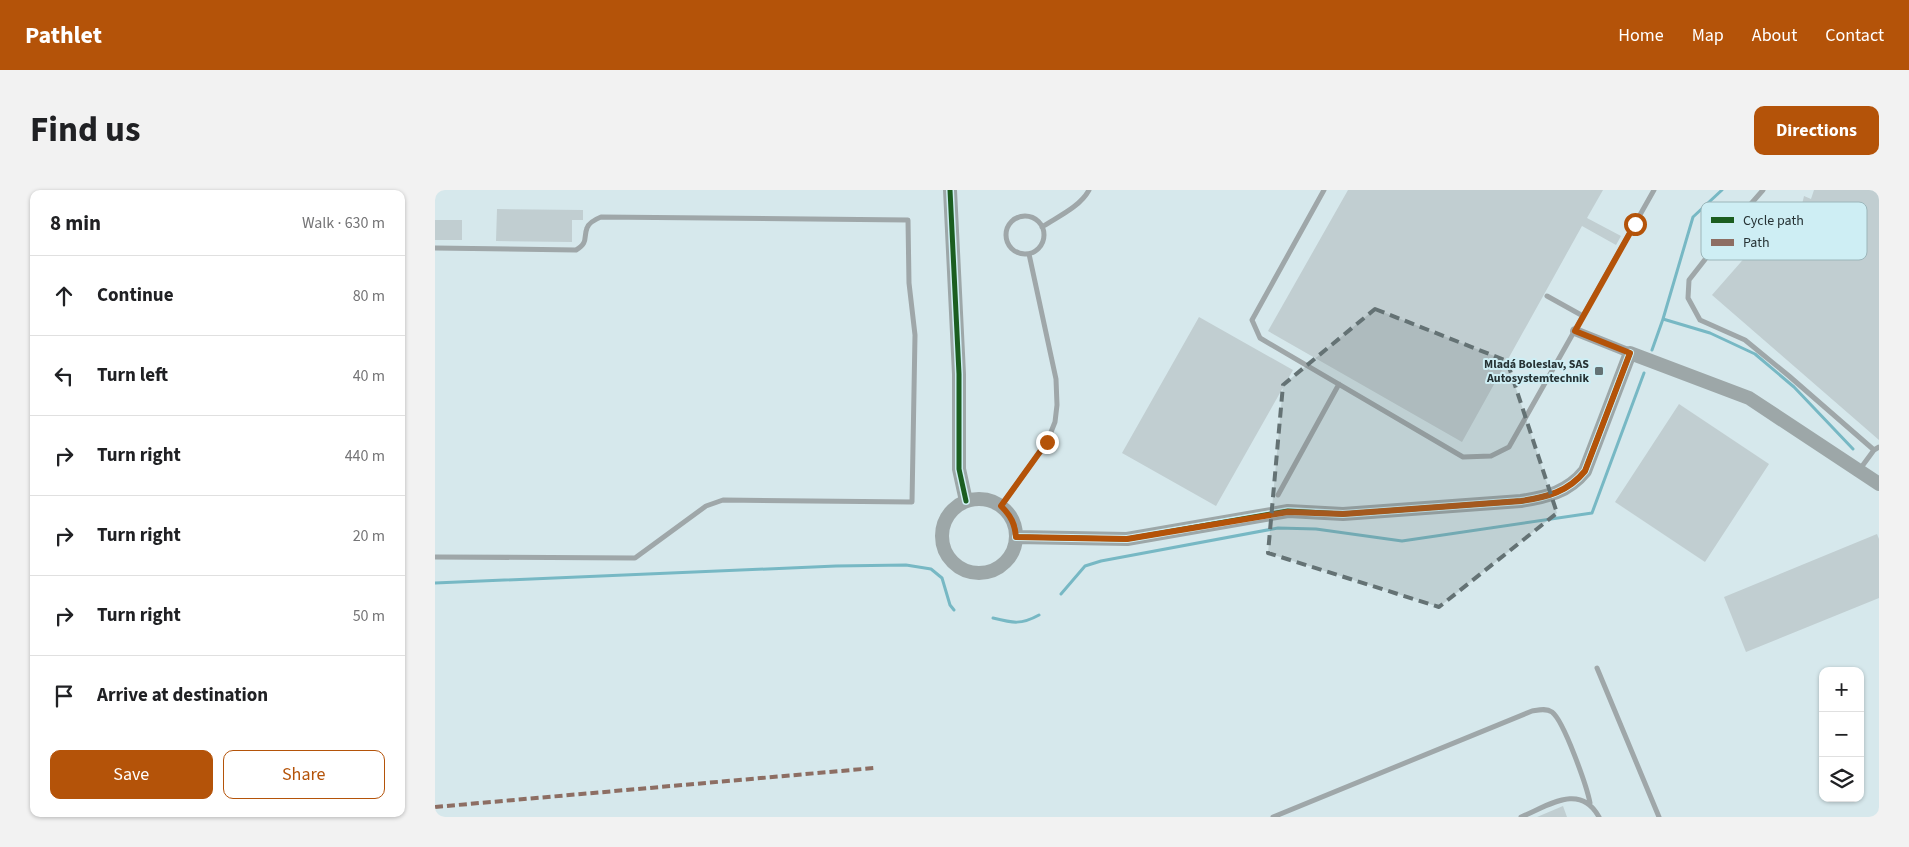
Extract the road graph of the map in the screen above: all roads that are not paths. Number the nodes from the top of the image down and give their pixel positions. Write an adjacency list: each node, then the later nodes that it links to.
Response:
1 (950, 190): 20 (street)
2 (1089, 190): 7 (lane)
3 (1324, 190): 15 (lane)
4 (1655, 190): 12 (lane)
5 (1763, 190): 6 (lane)
6 (1752, 202)
7 (1042, 227): 9 (lane); 9 (lane)
8 (435, 248): 23 (lane)
9 (1029, 254): 21 (lane)
10 (1705, 260): 16 (lane)
11 (1547, 296): 12 (lane)
12 (1583, 316): 13 (lane)
13 (1575, 331): 14 (street); 15 (lane)
14 (1630, 353): 17 (street); 22 (street)
15 (1339, 384): 19 (lane)
16 (1876, 449): 17 (lane)
17 (1859, 470): 18 (street)
18 (1879, 484)
19 (1277, 494)
20 (966, 501): 21 (street); 22 (street)
21 (1001, 506): 22 (street)
22 (1016, 537)
23 (435, 557)
24 (1597, 668): 29 (lane)
25 (1590, 803): 26 (lane); 27 (lane); 28 (lane)
26 (1273, 817)
27 (1521, 817)
28 (1599, 817)
29 (1659, 817)

